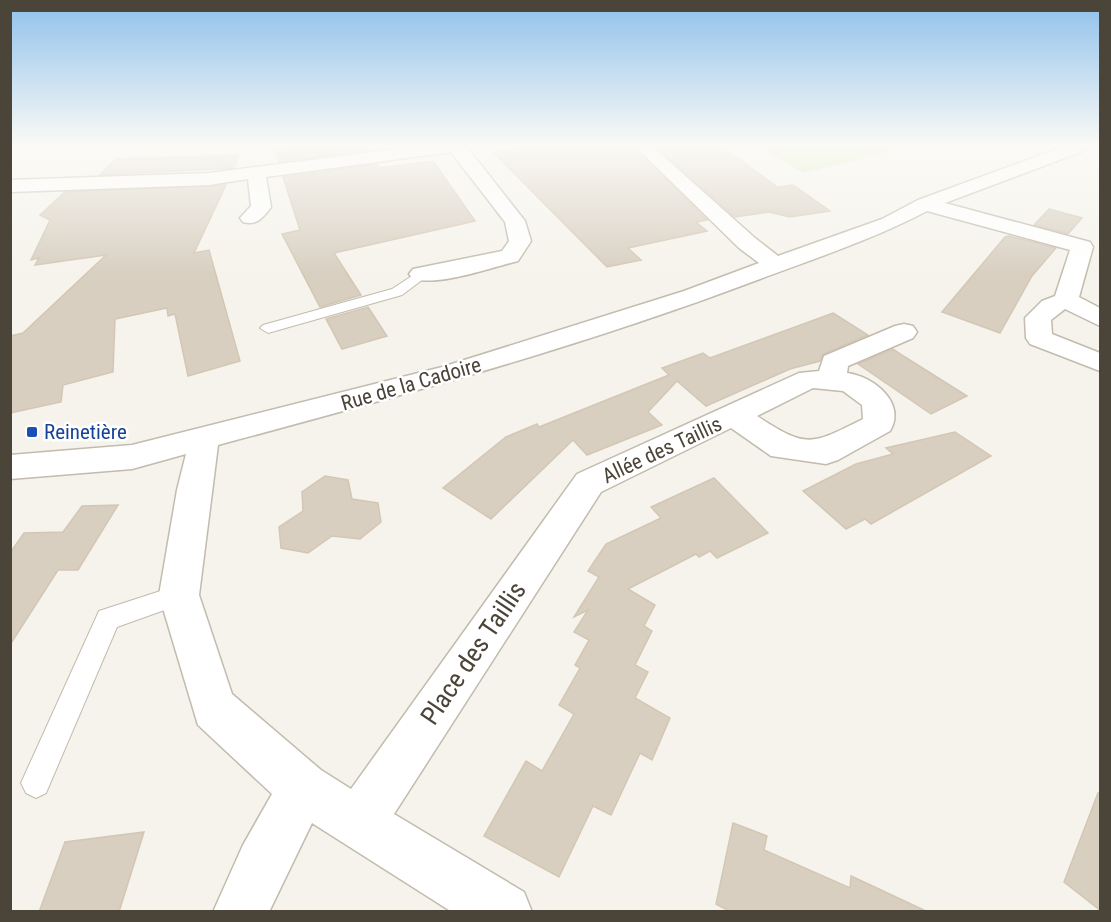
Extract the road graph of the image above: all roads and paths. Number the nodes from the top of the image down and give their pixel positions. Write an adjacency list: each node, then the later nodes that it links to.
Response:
1 (258, 189): 9 (street)
2 (490, 189): 12 (street)
3 (694, 189): 7 (street)
4 (709, 189): 6 (street)
5 (966, 189): 8 (street, Rue de la Cadoire)
6 (723, 197): 7 (street); 10 (street)
7 (701, 200): 10 (street)
8 (918, 207): 10 (street, Rue de la Cadoire); 11 (street)
9 (250, 218)
10 (771, 246): 20 (street, Rue de la Cadoire)
11 (1091, 246): 13 (street)
12 (421, 274): 15 (lane)
13 (1066, 300): 14 (street); 17 (street)
14 (1101, 318)
15 (268, 328)
16 (904, 332): 18 (street)
17 (1101, 363)
18 (832, 381): 19 (street, Allée des Taillis); 19 (street, Allée des Taillis)
19 (735, 416): 23 (street, Allée des Taillis)
20 (201, 437): 21 (street, Rue de la Cadoire); 22 (street, Rue de la Cadoire); 24 (street)
21 (10, 448)
22 (10, 467)
23 (589, 483): 27 (street, Place des Taillis)
24 (179, 595): 25 (lane); 26 (street)
25 (36, 783)
26 (303, 788): 27 (street); 28 (street)
27 (358, 823): 29 (street)
28 (241, 912)
29 (504, 912)

